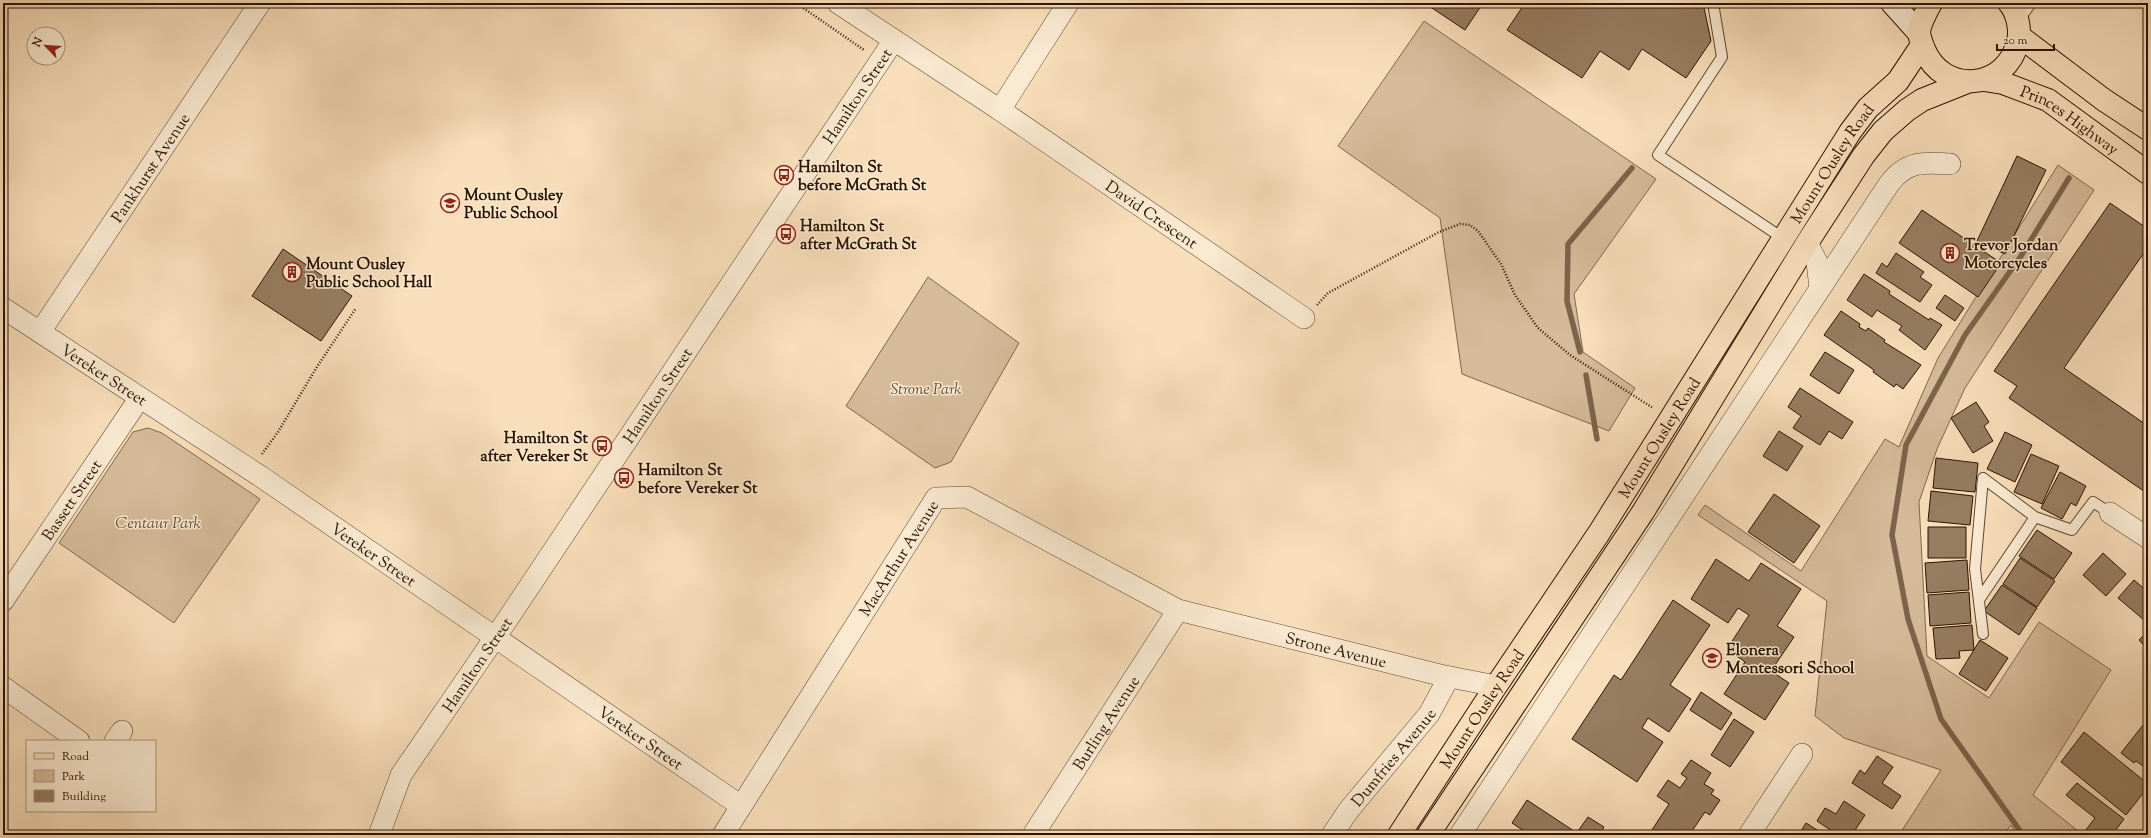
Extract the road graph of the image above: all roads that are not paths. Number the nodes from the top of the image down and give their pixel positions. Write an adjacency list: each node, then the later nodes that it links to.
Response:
1 (260, 3): 21 (street, Pankhurst Avenue)
2 (838, 3): 10 (street, David Crescent)
3 (1068, 3): 12 (street)
4 (1713, 3): 16 (lane)
5 (1892, 3): 9 (main road)
6 (1931, 3): 9 (main road, Mount Ousley Road)
7 (2031, 3): 8 (lane)
8 (2015, 20): 11 (main road, Mount Ousley Road); 13 (main road)
9 (1921, 39): 11 (main road, Princes Highway); 16 (main road, Mount Ousley Road)
10 (894, 40): 12 (street, David Crescent); 30 (street, Hamilton Street)
11 (1976, 81): 15 (main road, Princes Highway); 17 (main road, Mount Ousley Road)
12 (1000, 110): 20 (street, David Crescent)
13 (2147, 125)
14 (1950, 164): 18 (street)
15 (2148, 173)
16 (1784, 239): 32 (main road, Mount Ousley Road)
17 (1807, 243): 18 (street, Mount Ousley Road); 42 (main road, Mount Ousley Road)
18 (1820, 288): 43 (street)
19 (3, 308): 21 (street, Vereker Street)
20 (1304, 318)
21 (40, 332): 22 (street, Vereker Street)
22 (139, 399): 27 (street, Bassett Street); 30 (street, Vereker Street)
23 (2110, 513): 24 (lane); 25 (street)
24 (2035, 517): 26 (lane); 26 (lane)
25 (2148, 538)
26 (1979, 600): 29 (lane)
27 (3, 601)
28 (1178, 610): 31 (street, Strone Avenue); 36 (street, MacArthur Avenue); 39 (street, Burling Avenue)
29 (1983, 634)
30 (494, 637): 36 (street, Vereker Street); 37 (street, Hamilton Street)
31 (1449, 677): 32 (street, Strone Avenue); 40 (street, Dumfries Avenue)
32 (1496, 686): 41 (main road, Mount Ousley Road)
33 (3, 687): 34 (street)
34 (78, 740)
35 (1802, 754): 44 (street)
36 (742, 806): 38 (street)
37 (379, 835)
38 (722, 835)
39 (1033, 835)
40 (1332, 835)
41 (1400, 835)
42 (1428, 835)
43 (1460, 835)
44 (1749, 835)

